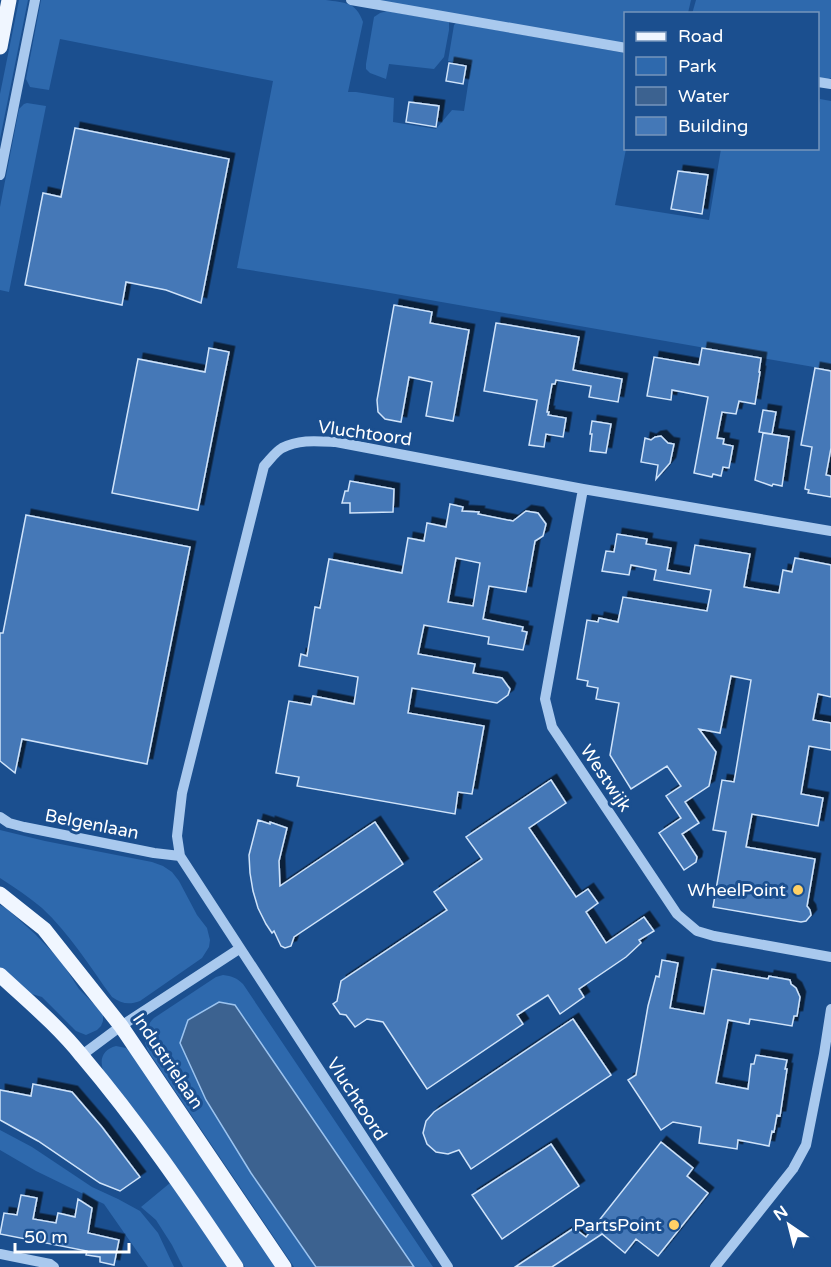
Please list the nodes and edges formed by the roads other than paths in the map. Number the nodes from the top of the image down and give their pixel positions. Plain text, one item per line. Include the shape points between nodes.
1 (9, 0) edge
2 (35, 0) edge
3 (351, 0) edge
4 (0, 47) edge
5 (624, 48) edge
6 (0, 175) edge
7 (583, 489) junction
8 (831, 531) edge
9 (0, 818) edge
10 (180, 856) junction
11 (0, 894) edge
12 (239, 949) junction
13 (831, 957) edge
14 (0, 975) edge
15 (831, 1009) edge
16 (121, 1026) junction
17 (827, 1054) edge
18 (82, 1055) junction
19 (0, 1254) edge
20 (54, 1267) edge
21 (236, 1267) edge
22 (284, 1267) edge
23 (448, 1267) edge
24 (715, 1267) edge

1 - 4 main road
2 - 6 street
3 - 5 street
7 - 8 street, Vluchtoord
7 - 10 street, Vluchtoord via 336,442 296,443 280,449 264,466 182,793 177,836
7 - 13 street, Westwijk via 546,699 552,727 677,914 697,931
9 - 10 street, Belgenlaan via 24,827
10 - 12 street, Vluchtoord
11 - 16 main road, Industrielaan via 44,930
12 - 16 street
12 - 23 street, Vluchtoord
14 - 18 main road
15 - 17 street
16 - 18 street
16 - 22 main road, Industrielaan
17 - 24 street via 806,1145 793,1169
18 - 21 main road via 164,1160
19 - 20 street

